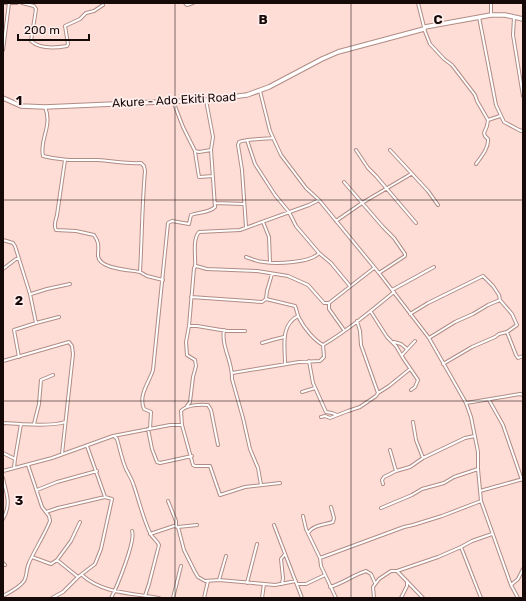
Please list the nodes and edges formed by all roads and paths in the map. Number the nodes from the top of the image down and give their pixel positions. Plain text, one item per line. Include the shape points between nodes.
1 (5, 3) edge
2 (9, 3) edge
3 (17, 3) edge
4 (22, 3) edge
5 (185, 3) edge
6 (193, 3) edge
7 (418, 3) edge
8 (491, 3) edge
9 (103, 5) dead end
10 (491, 15) junction
11 (479, 17) junction
12 (514, 17) junction
13 (523, 19) edge
14 (424, 28) junction
15 (3, 50) edge
16 (260, 91) junction
17 (523, 96) edge
18 (3, 98) edge
19 (206, 100) junction
20 (173, 101) junction
21 (45, 107) junction
22 (500, 116) junction
23 (488, 120) junction
24 (522, 132) edge
25 (273, 138) junction
26 (247, 140) junction
27 (211, 150) junction
28 (356, 150) dead end
29 (390, 150) dead end
30 (195, 151) junction
31 (65, 160) junction
32 (476, 164) dead end
33 (411, 174) junction
34 (213, 176) junction
35 (344, 182) dead end
36 (386, 189) junction
37 (319, 200) junction
38 (215, 203) junction
39 (362, 203) junction
40 (244, 204) junction
41 (438, 205) dead end
42 (289, 212) junction
43 (336, 221) junction
44 (263, 222) junction
45 (416, 223) dead end
46 (246, 227) junction
47 (3, 240) edge
48 (319, 253) junction
49 (246, 257) dead end
50 (18, 259) junction
51 (270, 262) junction
52 (434, 267) dead end
53 (3, 268) edge
54 (194, 268) junction
55 (374, 268) junction
56 (140, 272) junction
57 (273, 273) junction
58 (379, 273) junction
59 (163, 280) junction
60 (70, 284) dead end
61 (350, 286) junction
62 (393, 291) junction
63 (30, 294) junction
64 (191, 297) junction
65 (266, 299) junction
66 (500, 300) junction
67 (329, 303) junction
68 (370, 312) junction
69 (410, 314) junction
70 (298, 316) junction
71 (59, 317) dead end
72 (357, 322) junction
73 (36, 323) junction
74 (189, 326) junction
75 (224, 330) junction
76 (344, 330) junction
77 (245, 331) dead end
78 (507, 332) junction
79 (284, 337) junction
80 (429, 338) junction
81 (415, 341) dead end
82 (393, 342) junction
83 (262, 344) dead end
84 (323, 345) junction
85 (406, 349) junction
86 (401, 355) junction
87 (523, 356) edge
88 (19, 357) junction
89 (3, 361) edge
90 (309, 361) junction
91 (285, 364) junction
92 (442, 364) junction
93 (410, 369) junction
94 (232, 373) junction
95 (53, 375) dead end
96 (315, 388) junction
97 (411, 390) dead end
98 (302, 392) dead end
99 (378, 393) junction
100 (523, 395) edge
101 (489, 400) junction
102 (466, 404) junction
103 (187, 406) junction
104 (337, 415) junction
105 (321, 417) dead end
106 (65, 422) junction
107 (413, 422) dead end
108 (3, 423) edge
109 (21, 424) junction
110 (34, 424) junction
111 (182, 425) junction
112 (149, 429) junction
113 (114, 436) junction
114 (475, 436) junction
115 (218, 445) dead end
116 (87, 446) junction
117 (390, 450) dead end
118 (3, 453) edge
119 (62, 454) junction
120 (192, 456) junction
121 (423, 458) junction
122 (15, 459) junction
123 (28, 465) junction
124 (14, 468) junction
125 (478, 469) junction
126 (3, 471) edge
127 (96, 471) junction
128 (396, 471) junction
129 (3, 478) edge
130 (522, 479) edge
131 (280, 483) dead end
132 (382, 484) dead end
133 (261, 485) junction
134 (37, 490) junction
135 (480, 491) junction
136 (105, 497) junction
137 (168, 501) dead end
138 (481, 501) junction
139 (331, 507) dead end
140 (381, 508) dead end
141 (50, 510) junction
142 (5, 512) edge
143 (46, 512) junction
144 (48, 516) junction
145 (303, 516) dead end
146 (3, 519) edge
147 (80, 522) dead end
148 (197, 525) dead end
149 (274, 525) dead end
150 (177, 527) junction
151 (132, 531) dead end
152 (308, 533) junction
153 (150, 534) junction
154 (492, 534) junction
155 (257, 544) dead end
156 (461, 547) junction
157 (285, 554) junction
158 (226, 556) dead end
159 (32, 557) junction
160 (320, 558) junction
161 (58, 560) junction
162 (181, 566) dead end
163 (403, 569) junction
164 (523, 569) edge
165 (397, 571) junction
166 (82, 575) junction
167 (325, 575) junction
168 (401, 575) junction
169 (78, 577) junction
170 (220, 580) junction
171 (208, 581) junction
172 (296, 581) junction
173 (407, 581) junction
174 (247, 583) junction
175 (375, 583) junction
176 (264, 584) junction
177 (282, 584) junction
178 (297, 584) junction
179 (511, 585) junction
180 (330, 586) junction
181 (115, 591) junction
182 (3, 595) edge
183 (57, 596) junction
184 (145, 596) junction
185 (52, 598) edge
186 (60, 598) edge
187 (111, 598) edge
188 (159, 598) edge
189 (173, 598) edge
190 (204, 598) edge
191 (262, 598) edge
192 (302, 598) edge
193 (336, 598) edge
194 (374, 598) edge
195 (401, 598) edge
196 (423, 598) edge
197 (480, 598) edge
198 (518, 598) edge

1 - 2 street
2 - 3 street
2 - 15 street
4 - 9 street via 36,9 31,42 47,48 67,46 65,26
5 - 6 street
7 - 14 street
8 - 10 street
10 - 11 main road, Akure - Ado Ekiti Road
10 - 12 main road, Akure - Ado Ekiti Road
11 - 14 main road, Akure - Ado Ekiti Road
11 - 22 street
12 - 13 main road, Akure - Ado Ekiti Road
12 - 17 street via 513,34
14 - 16 main road, Akure - Ado Ekiti Road via 334,54
14 - 23 street via 430,44 452,65 476,95
16 - 19 main road, Akure - Ado Ekiti Road
16 - 25 street
18 - 21 main road, Akure - Ado Ekiti Road via 21,106
19 - 20 main road, Akure - Ado Ekiti Road
19 - 27 street via 213,137
20 - 21 main road, Akure - Ado Ekiti Road
20 - 30 street via 180,122
21 - 31 street via 48,116 41,150 43,156
22 - 23 street
22 - 24 street via 504,122
23 - 32 street via 484,133 488,143
25 - 26 street
25 - 37 street via 291,170
26 - 40 street via 240,140 238,144
26 - 42 street via 255,164
27 - 30 street
27 - 34 street
28 - 36 street
29 - 33 street
30 - 34 street via 199,177
31 - 56 street via 54,227 56,230 94,235 99,242 98,258 102,264
31 - 56 street via 142,163 145,171
33 - 36 street
33 - 41 street
34 - 38 street
35 - 39 street
36 - 39 street
36 - 45 street
37 - 42 street
37 - 43 street
38 - 40 street
38 - 59 street via 212,210 191,215 189,224 172,221 169,223
39 - 43 street
39 - 58 street via 405,254
40 - 46 street
42 - 44 street
42 - 48 street via 296,226
43 - 55 street
44 - 46 street
44 - 51 street via 269,237
46 - 54 street via 199,232 196,239
47 - 50 street via 13,243
48 - 51 street via 297,261
48 - 61 street
49 - 51 street via 260,262
50 - 53 street
50 - 63 street
52 - 62 street
54 - 57 street via 196,266 207,270
54 - 64 street
55 - 58 street
55 - 61 street
56 - 59 street
57 - 65 street
57 - 67 street via 288,276 308,285 324,303
58 - 62 street
59 - 112 street via 153,370 142,400 144,410 151,412
60 - 63 street
61 - 67 street
62 - 68 street
62 - 69 street
63 - 73 street
64 - 65 street via 262,302
64 - 74 street
65 - 70 street via 295,306
66 - 69 street via 493,286 483,276
66 - 78 street via 512,314 517,325
66 - 80 street via 488,304
67 - 76 street via 329,309
68 - 72 street
68 - 82 street
69 - 80 street
70 - 79 street via 293,318
70 - 84 street via 314,339
71 - 73 street
72 - 76 street
72 - 99 street via 361,345
73 - 88 street via 14,330
74 - 75 street
74 - 103 street via 186,342 188,355 196,366 190,402
75 - 77 street
75 - 94 street via 223,342
76 - 84 street
78 - 87 street via 516,355 518,358
78 - 92 street via 472,347
79 - 83 street
79 - 91 street
80 - 92 street
81 - 85 street
82 - 85 street via 401,344
82 - 86 street
84 - 90 street via 322,360
85 - 86 street
86 - 93 street
88 - 89 street
88 - 106 street via 69,342 72,346
90 - 91 street
90 - 96 street
91 - 94 street
92 - 102 street via 453,378
93 - 97 street via 418,380
93 - 99 street
94 - 133 street
95 - 110 street via 41,380
96 - 98 street
96 - 104 street via 326,412
99 - 104 street via 360,407
100 - 101 street
101 - 102 street
101 - 130 street via 503,425
102 - 114 street
103 - 111 street via 181,411
103 - 115 street via 209,406
104 - 105 street via 330,418
106 - 110 street
106 - 119 street
107 - 121 street
108 - 109 street
109 - 110 street
109 - 122 street
111 - 112 street
111 - 120 street
112 - 113 street
112 - 120 street via 157,462
113 - 116 street
113 - 153 street via 131,476
114 - 121 street via 465,438
114 - 125 street
116 - 119 street
116 - 127 street
117 - 128 street
118 - 122 street
119 - 123 street
120 - 133 street via 195,466 210,466 220,495
121 - 128 street via 410,467
122 - 124 street
123 - 124 street
123 - 134 street
124 - 126 street
125 - 135 street
125 - 140 street via 422,489
127 - 134 street
127 - 136 street
128 - 132 street via 384,477
129 - 142 street via 8,499
130 - 135 street
131 - 133 street
134 - 143 street
135 - 138 street
136 - 141 street
136 - 166 street via 113,501 100,549 94,564
137 - 150 street
138 - 154 street
138 - 160 street
139 - 152 street via 334,518 332,522 314,527
141 - 143 street
141 - 144 street
142 - 146 street
143 - 144 street
144 - 159 street via 50,521
145 - 152 street
147 - 161 street
148 - 150 street
149 - 157 street
150 - 153 street
150 - 171 street via 194,572 198,577
151 - 181 street via 133,541
152 - 160 street
153 - 184 street via 159,545
154 - 156 street
154 - 179 street
155 - 174 street
156 - 163 street
156 - 197 street
157 - 172 street
157 - 177 street via 281,559
158 - 170 street
159 - 161 street via 51,564
159 - 182 street via 24,580
160 - 167 street
161 - 169 street
162 - 189 street
163 - 165 street
163 - 168 street
164 - 179 street
165 - 168 street
165 - 175 street via 386,573
166 - 169 street
166 - 181 street
167 - 178 street via 306,584
167 - 180 street
168 - 173 street
169 - 183 street
170 - 171 street
170 - 174 street
171 - 190 street
172 - 177 street
172 - 178 street
173 - 195 street
173 - 196 street
174 - 176 street
175 - 180 street via 371,574 366,571 346,582
175 - 194 street
176 - 177 street
176 - 191 street
178 - 192 street
179 - 198 street
180 - 193 street
181 - 184 street
181 - 187 street
183 - 185 street
183 - 186 street
184 - 188 street

